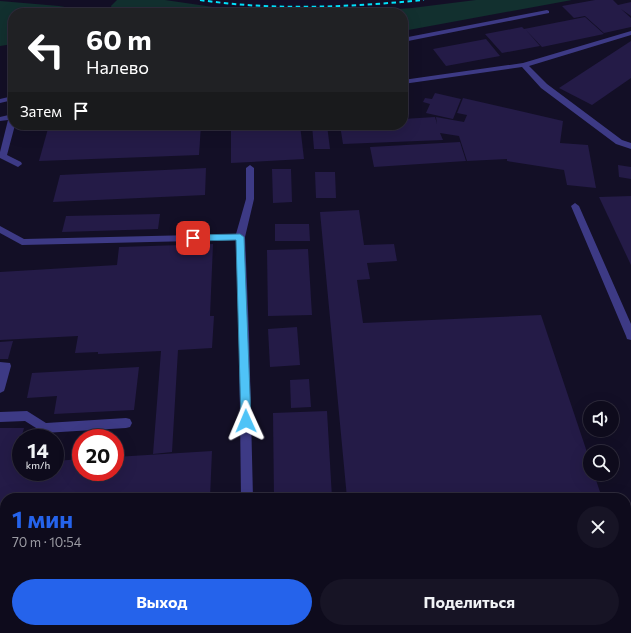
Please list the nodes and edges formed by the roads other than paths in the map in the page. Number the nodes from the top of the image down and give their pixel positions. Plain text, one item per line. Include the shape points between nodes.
1 (547, 12) dead end
2 (631, 33) edge
3 (408, 39) edge
4 (524, 65) junction
5 (408, 81) edge
6 (10, 130) edge
7 (631, 146) edge
8 (18, 164) dead end
9 (250, 168) dead end
10 (575, 206) dead end
11 (0, 228) edge
12 (240, 237) junction
13 (631, 336) edge
14 (0, 366) edge
15 (0, 388) edge
16 (0, 417) edge
17 (126, 423) dead end
18 (247, 493) edge

1 - 3 lane
2 - 4 lane
4 - 5 lane
4 - 7 lane via 544,86 618,142
6 - 8 lane via 3,156
9 - 12 lane via 250,199
10 - 13 lane
11 - 12 lane via 22,242
12 - 18 lane
14 - 15 lane via 6,366
16 - 17 lane via 27,416 44,428

